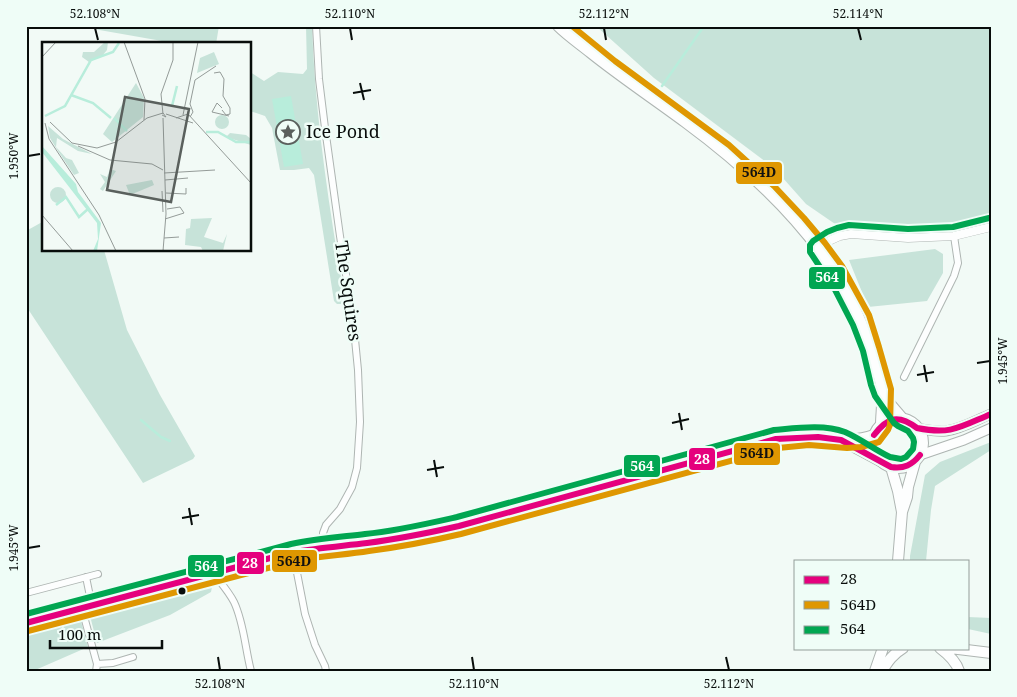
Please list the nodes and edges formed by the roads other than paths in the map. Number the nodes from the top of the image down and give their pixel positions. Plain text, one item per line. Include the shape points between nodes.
1 (316, 26) edge
2 (558, 26) edge
3 (991, 227) edge
4 (954, 236) junction
5 (818, 248) junction
6 (904, 377) dead end
7 (882, 390) junction
8 (991, 414) edge
9 (903, 419) junction
10 (881, 425) junction
11 (917, 428) junction
12 (991, 428) edge
13 (874, 435) junction
14 (840, 440) junction
15 (918, 458) junction
16 (886, 465) junction
17 (902, 512) junction
18 (323, 546) junction
19 (293, 552) junction
20 (898, 560) edge
21 (98, 574) dead end
22 (214, 574) junction
23 (86, 577) junction
24 (26, 593) edge
25 (87, 607) junction
26 (26, 623) edge
27 (882, 650) edge
28 (883, 650) edge
29 (899, 650) edge
30 (942, 650) edge
31 (970, 650) edge
32 (991, 652) edge
33 (133, 657) dead end
34 (97, 667) edge
35 (251, 671) edge
36 (326, 671) edge
37 (875, 671) edge
38 (882, 671) edge
39 (959, 671) edge

1 - 18 street, The Squires via 319,79 353,319 360,422 357,468 352,487 340,509 326,525
2 - 5 main road via 724,152 774,198
3 - 4 street
4 - 5 street via 908,238 851,234
4 - 6 street via 958,263 954,276
5 - 7 main road via 844,286 861,319
7 - 9 main road
7 - 10 main road
8 - 11 main road via 945,431
9 - 10 main road
9 - 11 main road
10 - 13 main road
11 - 15 main road via 923,443
12 - 15 main road
13 - 14 main road
13 - 16 main road via 874,451
14 - 16 main road
14 - 18 main road via 818,437 776,439 459,526 366,543
15 - 16 main road via 903,468
15 - 17 main road
16 - 17 main road via 898,491
17 - 20 main road
18 - 19 main road
19 - 22 main road
19 - 36 street via 305,614
21 - 23 street
22 - 25 main road
22 - 35 street via 234,603
23 - 24 street
23 - 25 street
25 - 26 main road
25 - 34 street
27 - 37 main road
28 - 38 main road
29 - 38 main road
30 - 39 main road
31 - 32 main road
33 - 34 street

